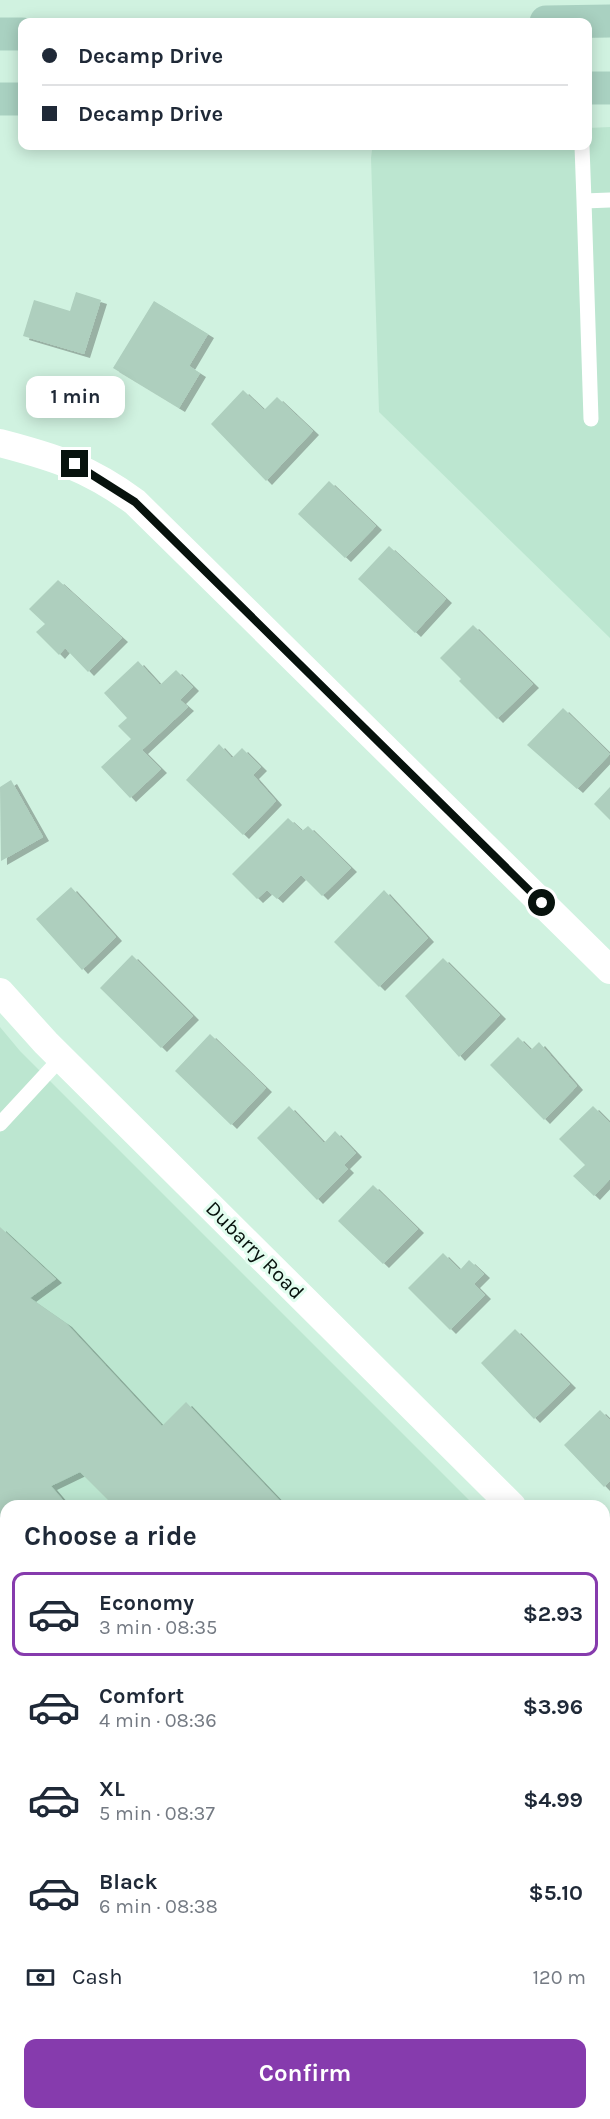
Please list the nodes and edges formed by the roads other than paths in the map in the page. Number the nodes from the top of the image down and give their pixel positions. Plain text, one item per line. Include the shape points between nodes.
1 (592, 21) edge
2 (610, 21) edge
3 (0, 34) edge
4 (18, 34) edge
5 (610, 87) edge
6 (592, 88) edge
7 (0, 99) edge
8 (18, 99) edge
9 (582, 150) edge
10 (610, 200) edge
11 (584, 201) junction
12 (591, 419) dead end
13 (0, 443) edge
14 (610, 970) edge
15 (0, 992) edge
16 (61, 1058) junction
17 (0, 1124) edge
18 (506, 1500) edge

1 - 2 main road
3 - 4 main road
5 - 6 main road
7 - 8 main road
9 - 11 lane
10 - 11 lane
11 - 12 lane
13 - 14 street via 75,464 135,502
15 - 16 street, Dubarry Road
16 - 17 lane
16 - 18 street, Dubarry Road

